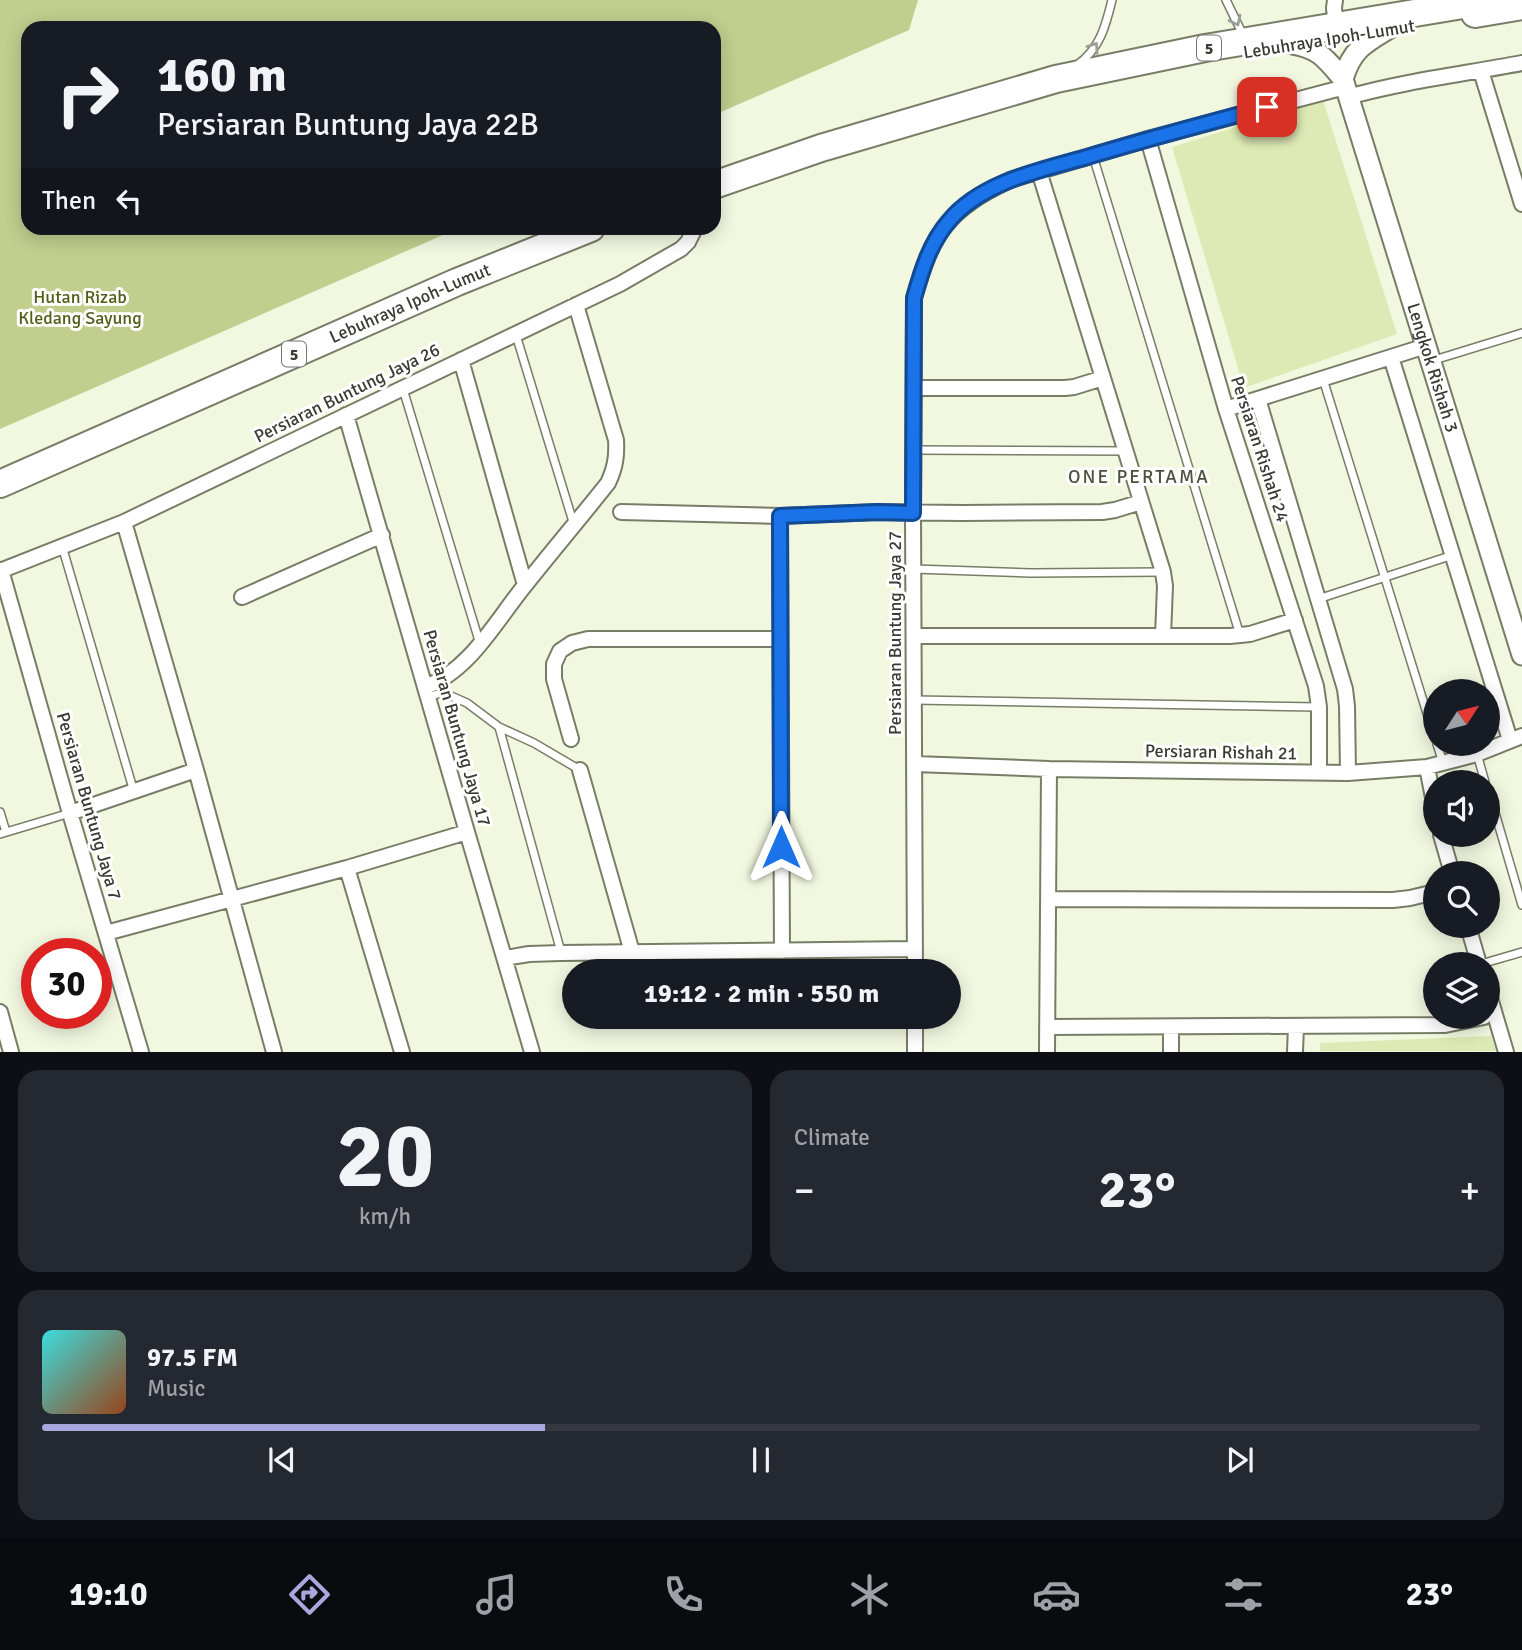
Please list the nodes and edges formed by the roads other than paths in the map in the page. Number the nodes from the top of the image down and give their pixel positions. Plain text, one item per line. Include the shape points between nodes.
1 (1112, 0) edge
2 (1226, 0) edge
3 (1335, 0) edge
4 (1493, 0) edge
5 (1522, 6) edge
6 (1336, 27) junction
7 (1390, 29) junction
8 (1246, 42) junction
9 (1292, 44) junction
10 (1522, 63) edge
11 (1481, 71) junction
12 (1056, 79) junction
13 (1346, 88) junction
14 (930, 116) junction
15 (1147, 139) junction
16 (1093, 155) junction
17 (1039, 171) junction
18 (721, 183) edge
19 (1522, 204) edge
20 (574, 235) edge
21 (692, 235) edge
22 (576, 305) junction
23 (1522, 333) edge
24 (516, 335) junction
25 (1428, 354) junction
26 (1391, 357) junction
27 (460, 360) junction
28 (1103, 378) junction
29 (1323, 378) junction
30 (402, 388) junction
31 (914, 388) junction
32 (1258, 399) junction
33 (1226, 409) junction
34 (346, 415) junction
35 (914, 450) junction
36 (1125, 451) junction
37 (0, 484) edge
38 (1141, 502) junction
39 (621, 512) dead end
40 (913, 513) junction
41 (780, 516) junction
42 (124, 522) junction
43 (575, 525) junction
44 (382, 535) junction
45 (62, 545) junction
46 (1452, 555) junction
47 (914, 569) junction
48 (0, 571) edge
49 (1163, 572) junction
50 (1385, 577) junction
51 (525, 585) junction
52 (242, 597) dead end
53 (1318, 599) junction
54 (1295, 620) junction
55 (1240, 635) junction
56 (914, 636) junction
57 (1163, 636) junction
58 (779, 639) junction
59 (1520, 642) edge
60 (481, 645) junction
61 (427, 692) junction
62 (914, 700) junction
63 (1423, 700) edge
64 (1320, 707) junction
65 (499, 727) junction
66 (1516, 738) edge
67 (571, 739) dead end
68 (1441, 756) edge
69 (1470, 756) edge
70 (915, 764) junction
71 (1443, 764) junction
72 (1427, 767) junction
73 (1049, 769) junction
74 (580, 770) joint
75 (1428, 770) edge
76 (196, 771) junction
77 (1319, 772) junction
78 (1348, 773) junction
79 (134, 792) junction
80 (0, 812) edge
81 (70, 813) junction
82 (1500, 830) edge
83 (467, 831) junction
84 (3, 833) edge
85 (347, 868) junction
86 (1423, 895) edge
87 (232, 899) junction
88 (1048, 899) junction
89 (1522, 905) edge
90 (106, 933) junction
91 (915, 949) junction
92 (782, 951) junction
93 (632, 952) junction
94 (1522, 952) edge
95 (561, 953) junction
96 (505, 958) junction
97 (1500, 958) edge
98 (915, 959) edge
99 (0, 1012) edge
100 (1423, 1025) edge
101 (1296, 1026) junction
102 (1046, 1027) junction
103 (1171, 1028) junction
104 (915, 1029) edge
105 (1495, 1029) edge
106 (11, 1052) edge
107 (141, 1052) edge
108 (274, 1052) edge
109 (402, 1052) edge
110 (533, 1052) edge
111 (915, 1052) edge
112 (1047, 1052) edge
113 (1171, 1052) edge
114 (1295, 1052) edge
115 (1506, 1052) edge

12 -> 1 lane via 1082,62 1098,43
2 -> 8 lane
3 - 6 street
4 - 6 highway, Lebuhraya Ipoh-Lumut / 5
5 - 7 highway, Lebuhraya Ipoh-Lumut / 5
6 - 8 highway, Lebuhraya Ipoh-Lumut / 5
7 - 9 highway, Lebuhraya Ipoh-Lumut / 5
7 - 13 street via 1350,58
8 - 12 highway, Lebuhraya Ipoh-Lumut / 5
9 - 13 street, Lengkok Rishah 3 via 1323,57
9 - 14 highway, Lebuhraya Ipoh-Lumut / 5
10 - 11 street, Persiaran Buntung Jaya 27
11 - 13 street, Persiaran Buntung Jaya 27 via 1382,88
11 - 19 street
12 - 14 highway, Lebuhraya Ipoh-Lumut / 5
13 - 15 street, Persiaran Buntung Jaya 27
13 - 25 street, Lengkok Rishah 3
14 - 18 highway, Lebuhraya Ipoh-Lumut / 5
15 - 16 street, Persiaran Buntung Jaya 27
15 - 33 street, Persiaran Rishah 24
16 - 17 street, Persiaran Buntung Jaya 27
16 - 55 lane
17 - 28 street
17 - 31 street, Persiaran Buntung Jaya 27 via 989,190 950,219 936,238 914,298
20 - 37 highway, Lebuhraya Ipoh-Lumut / 5
21 - 22 street, Persiaran Buntung Jaya 26 via 681,249
22 - 24 street, Persiaran Buntung Jaya 26
22 - 43 street via 617,456 608,483
23 - 25 lane
24 - 27 street, Persiaran Buntung Jaya 26
24 - 43 lane
25 - 26 street
25 - 59 street, Lengkok Rishah 3
26 - 29 street
26 - 46 street, Lengkok Rishah 3
27 - 30 street, Persiaran Buntung Jaya 26
27 - 51 street
28 - 31 street via 1065,388
28 - 36 street
29 - 32 street
29 - 50 lane
30 - 34 street, Persiaran Buntung Jaya 26
30 - 60 lane
31 - 35 street, Persiaran Buntung Jaya 27
32 - 33 street
32 - 53 street
33 - 54 street, Persiaran Rishah 24
34 - 42 street, Persiaran Buntung Jaya 26
34 - 44 street, Persiaran Buntung Jaya 17
35 - 36 lane
35 - 40 street, Persiaran Buntung Jaya 27
36 - 38 street
38 - 40 street via 1102,512
38 - 49 street
39 - 41 street
40 - 41 street
40 - 47 street, Persiaran Buntung Jaya 27
41 - 58 street
42 - 45 street, Persiaran Buntung Jaya 26
42 - 76 street
43 - 51 street
44 - 52 street
44 - 61 street, Persiaran Buntung Jaya 17
45 - 48 street, Persiaran Buntung Jaya 26
45 - 79 lane
46 - 50 lane
46 - 66 street, Lengkok Rishah 3
47 - 49 lane
47 - 56 street, Persiaran Buntung Jaya 27
48 - 81 street, Persiaran Buntung Jaya 7
49 - 57 street
50 - 53 lane
50 - 63 lane
51 - 60 street
53 - 78 street via 1348,706
54 - 55 street
54 - 64 street, Persiaran Rishah 24
55 - 57 street
56 - 57 street
56 - 62 street, Persiaran Buntung Jaya 27
58 - 67 street via 588,639 572,643 560,651 554,664
58 - 92 street
60 - 61 street
61 - 65 lane via 467,703
61 - 83 street, Persiaran Buntung Jaya 17
62 - 64 lane
62 - 70 street, Persiaran Buntung Jaya 27
64 - 77 street, Persiaran Rishah 24
65 - 74 lane
65 - 95 lane
68 - 71 lane
69 - 71 street, Persiaran Rishah 21
70 - 73 street, Persiaran Rishah 21
70 - 91 street, Persiaran Buntung Jaya 27
71 - 72 street, Persiaran Rishah 21
72 - 75 street
72 - 78 street, Persiaran Rishah 21
73 - 77 street, Persiaran Rishah 21
73 - 88 street
74 - 93 street
76 - 79 street
76 - 87 street
77 - 78 street, Persiaran Rishah 21
79 - 81 street
80 - 84 lane
81 - 84 lane
81 - 90 street, Persiaran Buntung Jaya 7
82 - 89 lane
83 - 85 street
83 - 96 street, Persiaran Buntung Jaya 17
85 - 87 street
85 - 109 street
86 - 88 street via 1393,900
87 - 90 street
87 - 108 street
88 - 102 street
90 - 107 street, Persiaran Buntung Jaya 7
91 - 92 street
91 - 98 street, Persiaran Buntung Jaya 27
92 - 93 street
93 - 95 street
94 - 97 lane
95 - 96 street
96 - 110 street, Persiaran Buntung Jaya 17
99 - 106 street
100 - 101 street
101 - 103 street
101 - 114 street
102 - 103 street
102 - 112 street
103 - 113 street
104 - 111 street
105 - 115 street

